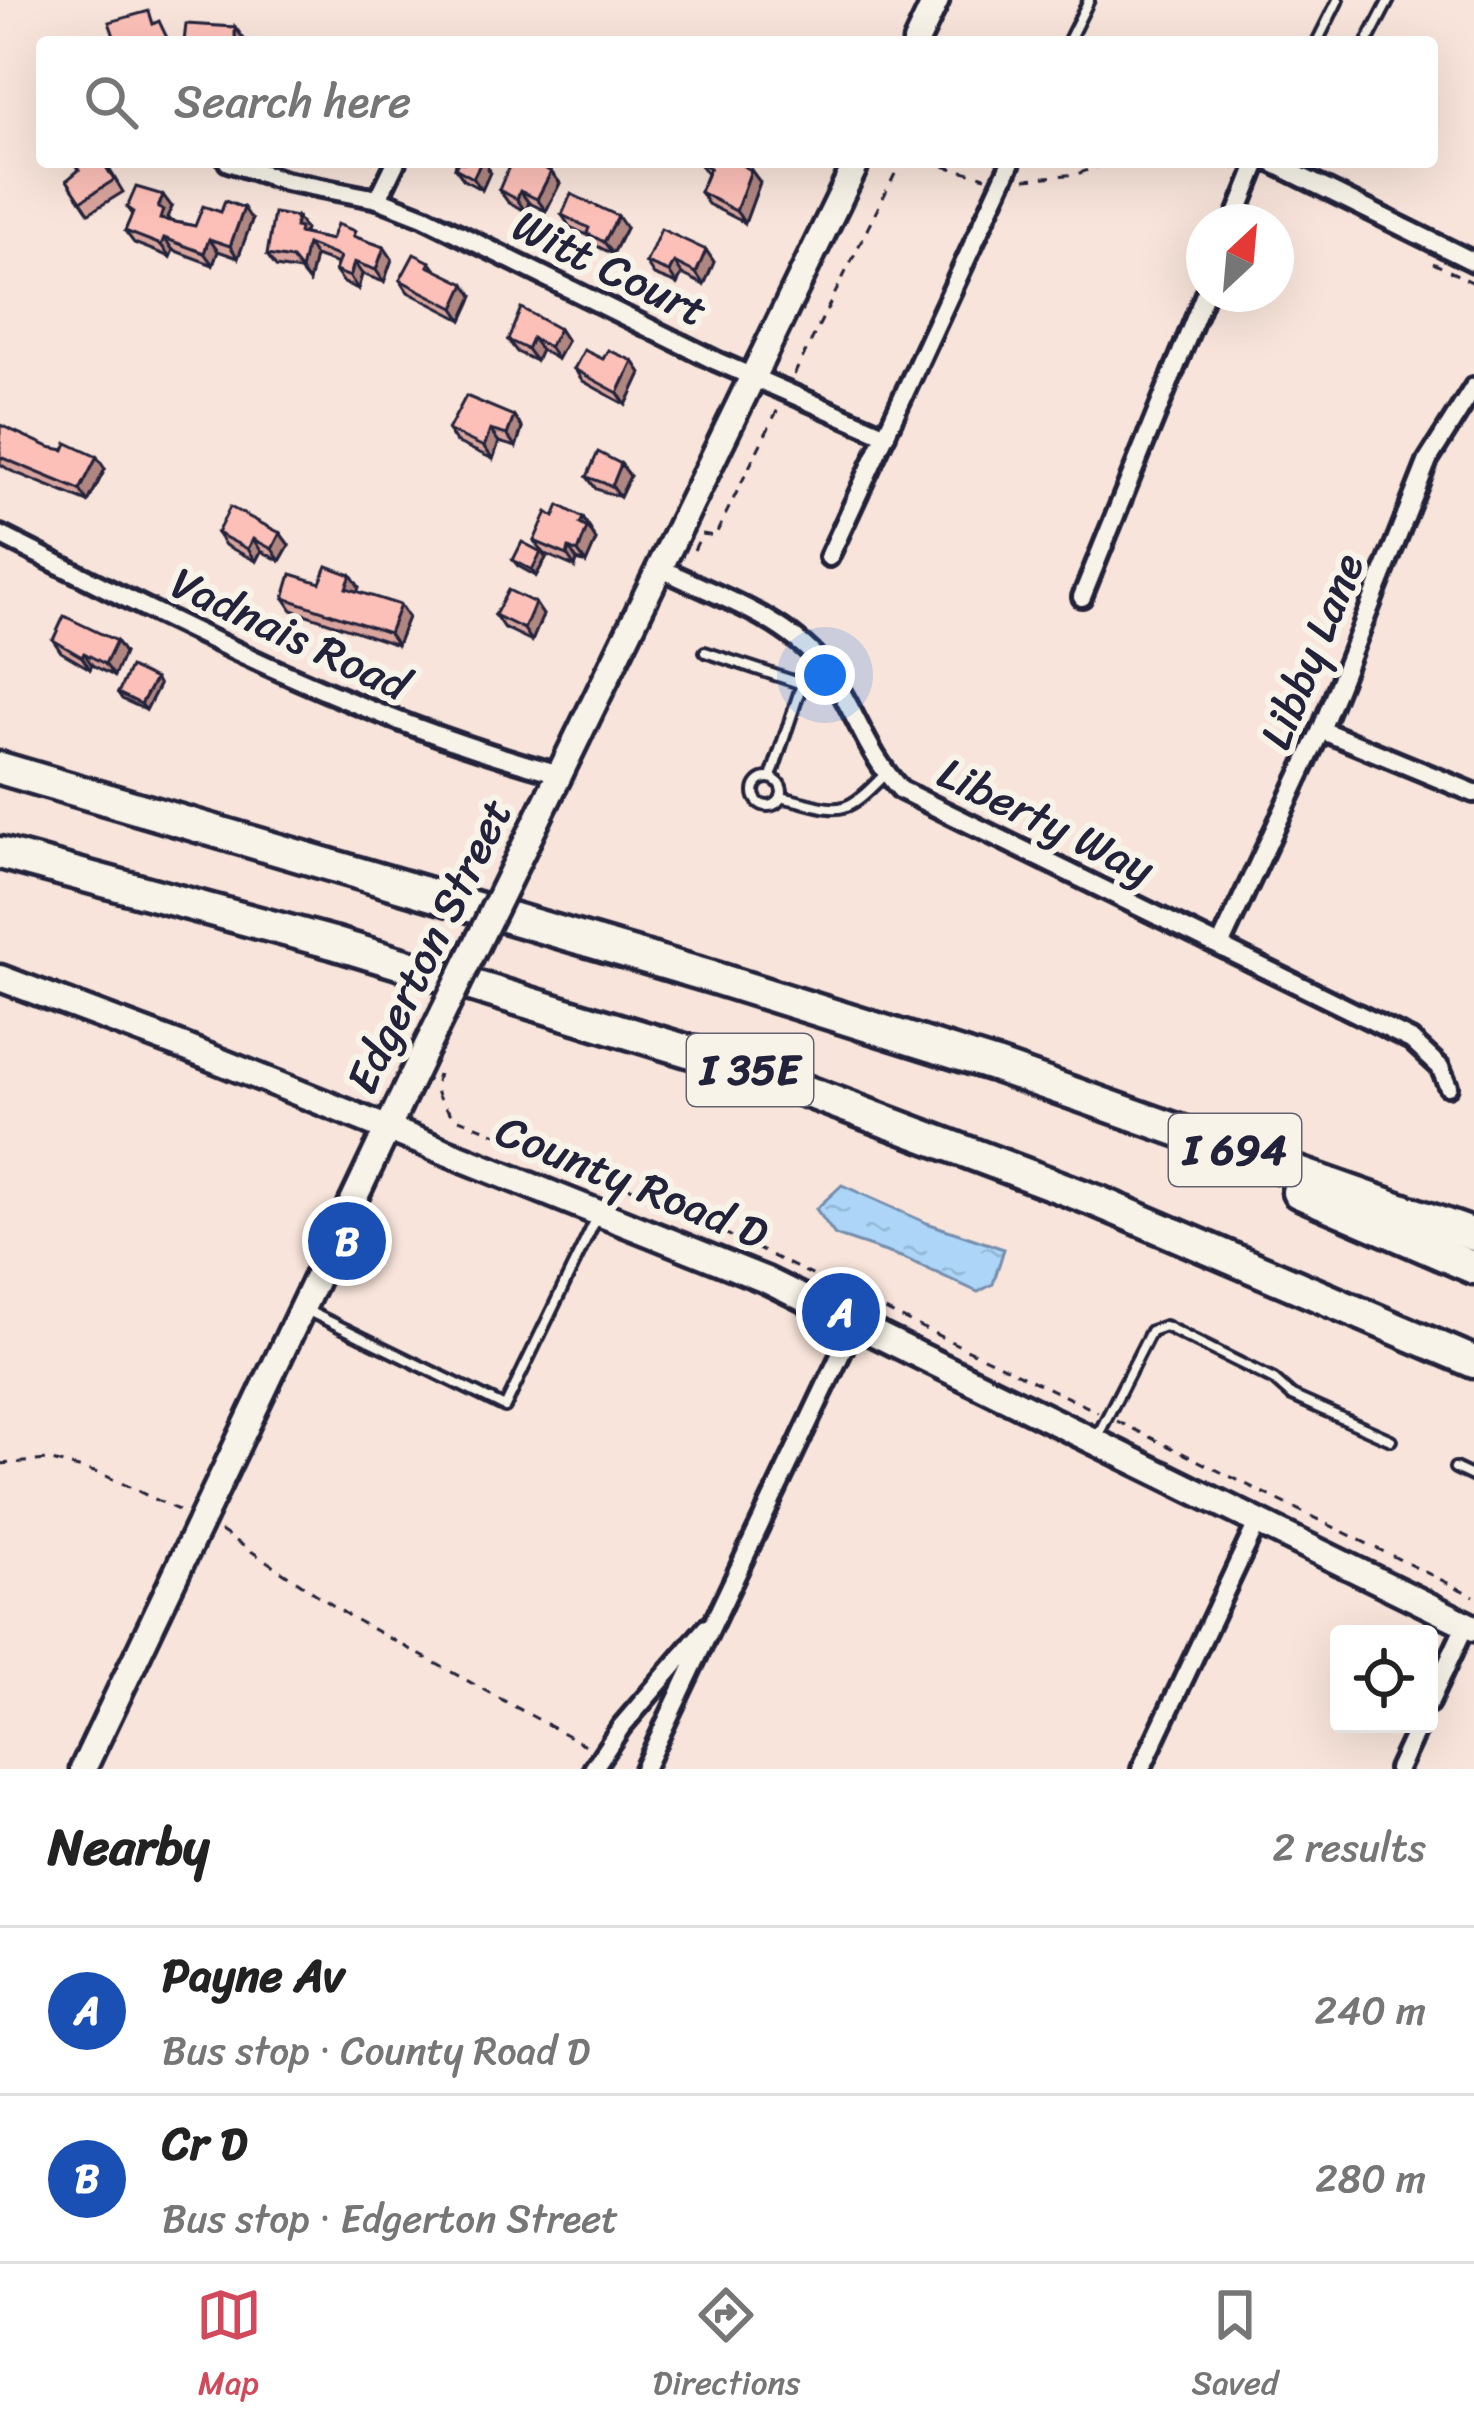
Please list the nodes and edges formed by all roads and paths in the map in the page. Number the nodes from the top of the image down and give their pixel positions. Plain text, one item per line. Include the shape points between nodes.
1 (937, 0) edge
2 (1089, 0) edge
3 (1338, 0) edge
4 (1389, 0) edge
5 (919, 36) edge
6 (1071, 36) edge
7 (1320, 36) edge
8 (1370, 36) edge
9 (247, 168) edge
10 (393, 168) edge
11 (854, 168) edge
12 (898, 168) edge
13 (1008, 168) edge
14 (1255, 168) edge
15 (1283, 168) edge
16 (378, 199) junction
17 (1241, 204) edge
18 (1474, 262) edge
19 (1433, 263) dead end
20 (1474, 284) edge
21 (1197, 312) edge
22 (752, 378) junction
23 (1474, 387) edge
24 (786, 392) junction
25 (886, 435) junction
26 (0, 535) edge
27 (829, 557) dead end
28 (670, 573) junction
29 (1082, 597) dead end
30 (705, 652) dead end
31 (814, 656) junction
32 (802, 684) junction
33 (1321, 730) junction
34 (0, 768) edge
35 (560, 773) junction
36 (886, 774) junction
37 (771, 777) junction
38 (1474, 793) edge
39 (781, 797) junction
40 (0, 854) edge
41 (1220, 946) junction
42 (0, 978) edge
43 (432, 1059) junction
44 (996, 1066) junction
45 (1448, 1086) dead end
46 (388, 1127) junction
47 (598, 1215) junction
48 (1474, 1235) edge
49 (1474, 1268) edge
50 (302, 1308) junction
51 (855, 1324) junction
52 (1474, 1362) edge
53 (1108, 1417) junction
54 (1391, 1440) dead end
55 (1095, 1442) junction
56 (0, 1464) edge
57 (1455, 1468) dead end
58 (1474, 1477) edge
59 (196, 1519) dead end
60 (1258, 1521) junction
61 (215, 1528) dead end
62 (1474, 1596) edge
63 (719, 1614) junction
64 (1470, 1626) edge
65 (1438, 1686) edge
66 (1415, 1733) edge
67 (592, 1748) dead end
68 (82, 1769) edge
69 (593, 1769) edge
70 (644, 1769) edge
71 (1141, 1769) edge
72 (1398, 1769) edge

1 - 5 street
2 - 6 lane
3 - 7 lane
4 - 8 lane
9 - 16 street, Witt Court
10 - 16 street
11 - 22 street, Edgerton Street
12 - 24 path
13 - 25 street
14 - 17 street
15 - 18 street
16 - 22 street, Witt Court
19 - 20 path
21 - 29 street
22 - 24 street, Witt Court
22 - 28 street, Edgerton Street
23 - 33 street, Libby Lane via 1428,460
24 - 25 street, Witt Court
24 - 28 path via 715,536 702,535
25 - 27 street
26 - 35 street, Vadnais Road via 342,699
28 - 31 street, Liberty Way via 774,624
28 - 35 street, Edgerton Street
30 - 32 lane
31 - 32 lane
31 - 36 street, Liberty Way
32 - 37 lane
33 - 38 street
33 - 41 street, Libby Lane
34 - 44 highway, I 35E
35 - 43 street, Edgerton Street, bridge
36 - 39 lane via 842,811
36 - 41 street, Liberty Way via 926,804
37 - 39 lane
37 - 39 lane via 758,781 754,798 765,806
40 - 52 highway, I 35E via 313,937 747,1069 1099,1202
41 - 45 street, Liberty Way via 1412,1040
42 - 46 street, County Road D
43 - 46 street, Edgerton Street
43 - 53 path via 438,1100 454,1117 641,1192
44 - 48 highway, I 694
44 - 49 highway, I 35E
46 - 47 street, County Road D
46 - 50 street, Edgerton Street
47 - 50 lane via 505,1407
47 - 51 street, County Road D
50 - 68 street, Edgerton Street
51 - 55 street, County Road D
51 - 63 street
53 - 54 lane via 1151,1331 1166,1326
53 - 55 lane
53 - 62 path
55 - 60 street, County Road D
56 - 59 path via 47,1460 102,1474
57 - 58 lane
60 - 64 street, County Road D
60 - 71 street
61 - 67 path via 349,1616
63 - 69 street
63 - 70 street
64 - 65 street
66 - 72 street

